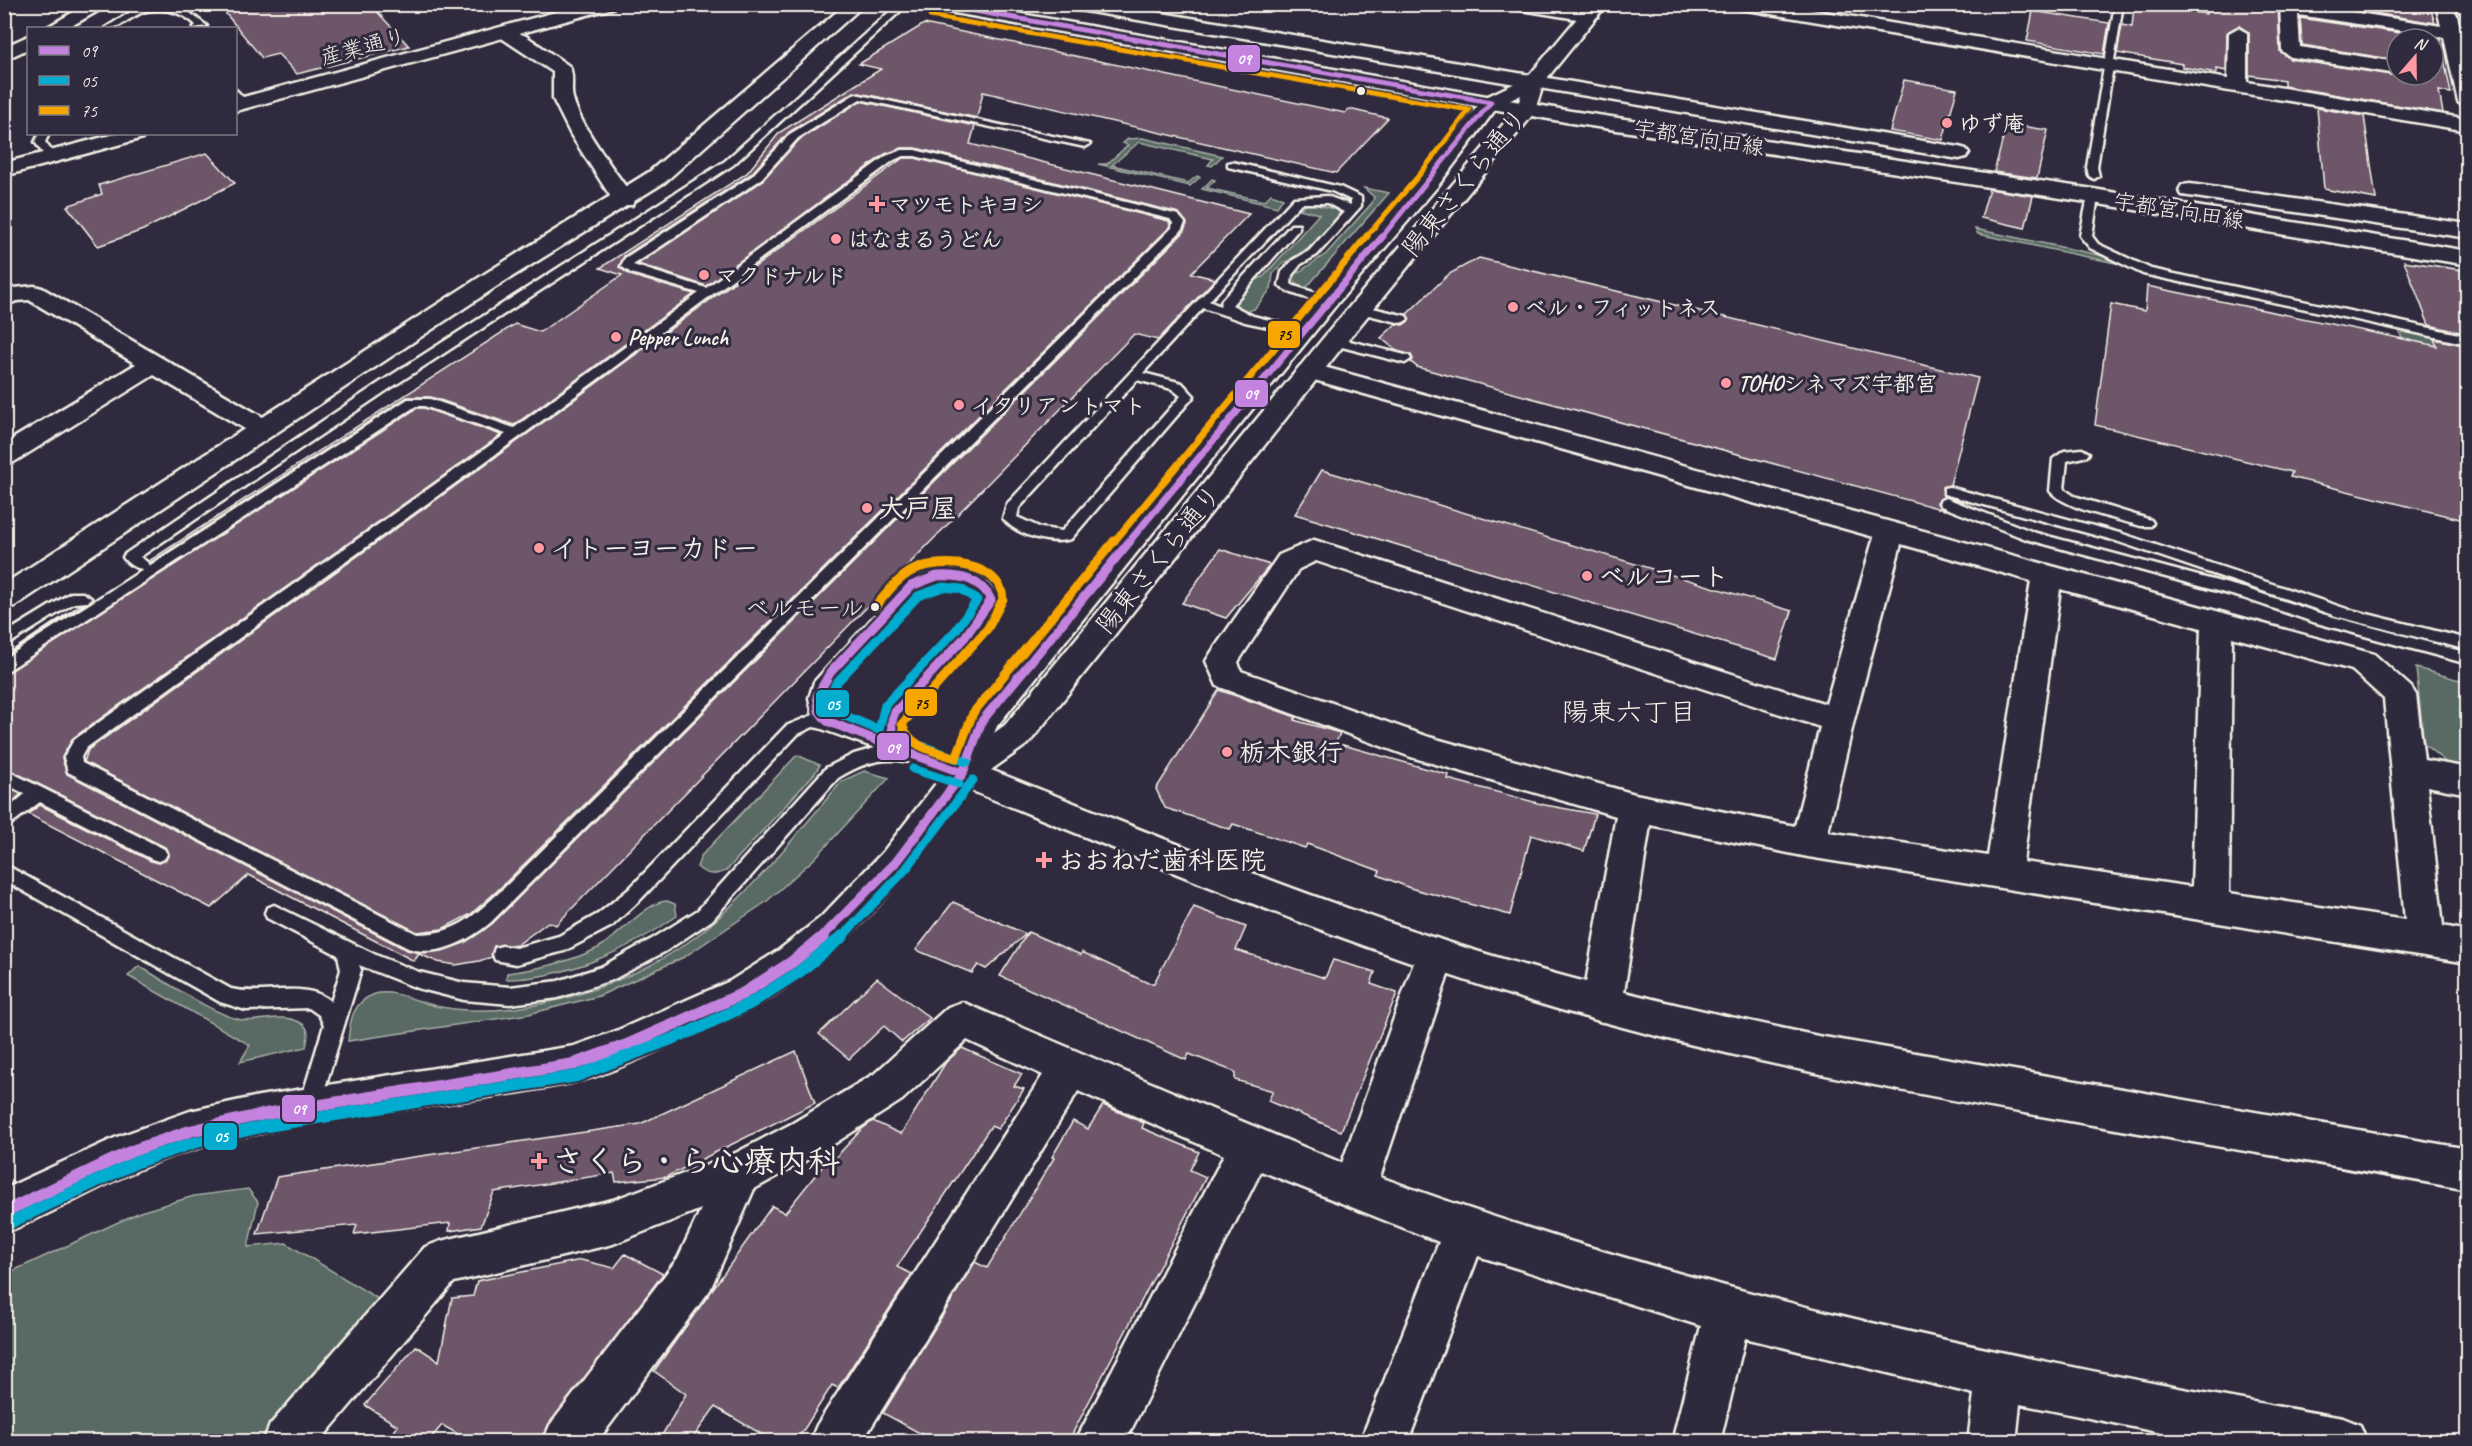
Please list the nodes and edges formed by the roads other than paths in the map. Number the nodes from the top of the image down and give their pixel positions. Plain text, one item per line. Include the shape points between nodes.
1 (102, 4) edge
2 (607, 4) edge
3 (857, 4) edge
4 (904, 4) edge
5 (932, 4) edge
6 (1073, 4) edge
7 (1516, 4) edge
8 (1741, 4) edge
9 (2119, 4) edge
10 (2445, 4) edge
11 (2289, 6) edge
12 (1594, 10) edge
13 (57, 27) edge
14 (112, 27) edge
15 (200, 27) edge
16 (506, 33) junction
17 (2238, 33) dead end
18 (2452, 33) junction
19 (27, 43) edge
20 (4, 55) edge
21 (2110, 64) junction
22 (2385, 66) edge
23 (2445, 76) edge
24 (2462, 79) junction
25 (1535, 81) junction
26 (2237, 86) junction
27 (238, 101) edge
28 (1491, 102) junction
29 (2468, 102) edge
30 (1527, 109) junction
31 (2468, 125) edge
32 (44, 135) edge
33 (132, 135) edge
34 (1085, 144) dead end
35 (1978, 156) dead end
36 (51, 157) junction
37 (1232, 165) dead end
38 (4, 170) edge
39 (2071, 172) dead end
40 (2116, 179) dead end
41 (2093, 186) junction
42 (2174, 187) dead end
43 (624, 200) junction
44 (1350, 213) junction
45 (1295, 227) dead end
46 (2468, 231) edge
47 (2468, 258) edge
48 (708, 292) junction
49 (4, 299) edge
50 (1329, 299) junction
51 (1203, 306) junction
52 (1360, 309) junction
53 (1249, 318) junction
54 (1402, 319) dead end
55 (1302, 332) junction
56 (2468, 340) edge
57 (1334, 341) junction
58 (1405, 359) dead end
59 (154, 364) junction
60 (1309, 371) junction
61 (1135, 375) junction
62 (264, 429) junction
63 (516, 433) junction
64 (2082, 453) dead end
65 (4, 456) edge
66 (2146, 523) dead end
67 (1890, 533) junction
68 (142, 565) dead end
69 (2047, 576) junction
70 (83, 598) dead end
71 (4, 599) edge
72 (2217, 623) junction
73 (4, 642) edge
74 (2468, 645) edge
75 (2468, 659) edge
76 (4, 667) edge
77 (1838, 720) junction
78 (835, 726) junction
79 (908, 754) junction
80 (2409, 770) junction
81 (963, 772) junction
82 (4, 775) edge
83 (2468, 781) edge
84 (34, 790) junction
85 (1635, 808) junction
86 (4, 822) edge
87 (1808, 843) junction
88 (158, 854) dead end
89 (4, 871) edge
90 (2003, 873) junction
91 (2210, 905) junction
92 (274, 913) dead end
93 (2426, 939) junction
94 (2468, 947) edge
95 (347, 952) junction
96 (502, 954) dead end
97 (1436, 954) junction
98 (1602, 1005) junction
99 (334, 1025) junction
100 (1070, 1068) junction
101 (309, 1107) junction
102 (1250, 1148) junction
103 (2468, 1170) edge
104 (739, 1174) junction
105 (1355, 1187) junction
106 (4, 1212) edge
107 (1466, 1229) junction
108 (1728, 1311) junction
109 (2000, 1376) junction
110 (2285, 1437) edge
111 (287, 1442) edge
112 (567, 1442) edge
113 (834, 1442) edge
114 (1099, 1442) edge
115 (1384, 1442) edge
116 (1696, 1442) edge
117 (1992, 1442) edge
118 (2343, 1442) edge

1 - 13 street
2 - 16 street, 産業通り
3 - 43 street via 657,177
4 - 68 lane via 729,163 381,388 130,557
5 - 28 street, 宇都宮向田線
6 - 25 street, 宇都宮向田線
7 - 12 street
8 - 21 street
9 - 21 lane
10 - 18 street
11 - 18 street
11 - 22 street via 2291,51
12 - 25 street
14 - 15 lane via 143,9 182,10 190,13
16 - 27 street, 産業通り
16 - 43 street via 562,70 563,99 580,135
17 - 26 street
18 - 24 street
19 - 20 street
21 - 26 street
21 - 41 lane via 2092,167
23 - 24 street
24 - 29 street
25 - 28 street, 陽東さくら通り
25 - 30 street, 陽東さくら通り
25 - 35 street, 宇都宮向田線
26 - 31 street
28 - 30 street, 宇都宮向田線
28 - 50 street, 陽東さくら通り
30 - 41 street, 宇都宮向田線 via 1782,151
30 - 52 street, 陽東さくら通り
32 - 36 lane via 40,142
33 - 36 street
34 - 48 lane via 858,96 794,136 756,178 629,260 627,266 634,271
36 - 38 street
37 - 44 lane via 1349,194 1357,199
39 - 41 street, 宇都宮向田線
40 - 41 street, 宇都宮向田線
41 - 47 street, 宇都宮向田線
41 - 56 lane via 2086,236 2094,246 2147,272
42 - 46 street, 宇都宮向田線
43 - 62 street via 494,278
44 - 50 lane via 1313,253 1286,274 1285,285 1290,289
44 - 51 lane via 1341,204 1298,200
45 - 53 lane via 1226,303 1226,307
48 - 63 lane
48 - 63 lane via 902,153 915,153 1163,215 1179,223 514,889 461,936 439,943 416,942 74,767 72,757 80,744
49 - 59 street via 12,294 34,293
50 - 55 street, 陽東さくら通り
51 - 53 lane
51 - 61 lane
52 - 54 lane
52 - 57 street, 陽東さくら通り
53 - 55 lane
55 - 81 street, 陽東さくら通り via 982,721
57 - 58 lane
57 - 60 street, 陽東さくら通り
59 - 62 street
59 - 65 street
60 - 67 street
60 - 81 street, 陽東さくら通り via 1017,734
61 - 61 lane via 1012,507 1010,518 1015,524 1066,536 1188,396 1177,386
62 - 71 street
63 - 76 lane via 425,402 413,402
64 - 66 lane via 2060,459 2057,491 2069,500
67 - 69 street
67 - 77 street
69 - 72 street
69 - 90 street
70 - 73 lane via 72,598
72 - 80 street via 2363,662 2400,695
72 - 91 street
74 - 75 lane via 2344,613 2118,537 1947,497 2031,536
77 - 85 street via 1314,550 1289,562 1222,661 1228,678 1422,748
77 - 87 street
78 - 79 lane
78 - 79 lane via 825,720 817,704 826,676 911,586 943,574 969,579 986,590 991,604 890,721 892,738
78 - 96 lane via 812,721 792,730 605,920 564,943 516,957
79 - 81 lane
79 - 95 lane via 871,753 832,773 704,915 631,964 579,985 480,995 396,975
80 - 83 street
80 - 93 street
81 - 97 street via 1278,898
81 - 101 street, 陽東さくら通り via 866,897 792,962 744,993 637,1041 574,1064
82 - 84 lane
84 - 86 lane via 33,799
84 - 88 lane
85 - 87 street
85 - 98 street
87 - 90 street
89 - 99 lane via 227,996 246,1001 310,999 330,1012
90 - 91 street
91 - 93 street
92 - 95 lane
93 - 94 street
95 - 99 lane via 351,970
97 - 98 street
97 - 105 street
98 - 103 street via 1745,1040 1908,1073
99 - 101 lane
100 - 102 street
100 - 104 street via 962,1019 888,1087
100 - 113 street
101 - 106 street, 陽東さくら通り via 190,1131 132,1151
102 - 105 street
102 - 114 street
104 - 111 street via 613,1222 441,1263
104 - 112 street via 694,1274
105 - 107 street
107 - 108 street via 1595,1273
107 - 115 street
108 - 109 street
108 - 116 street
109 - 110 street
109 - 117 street
110 - 118 street

